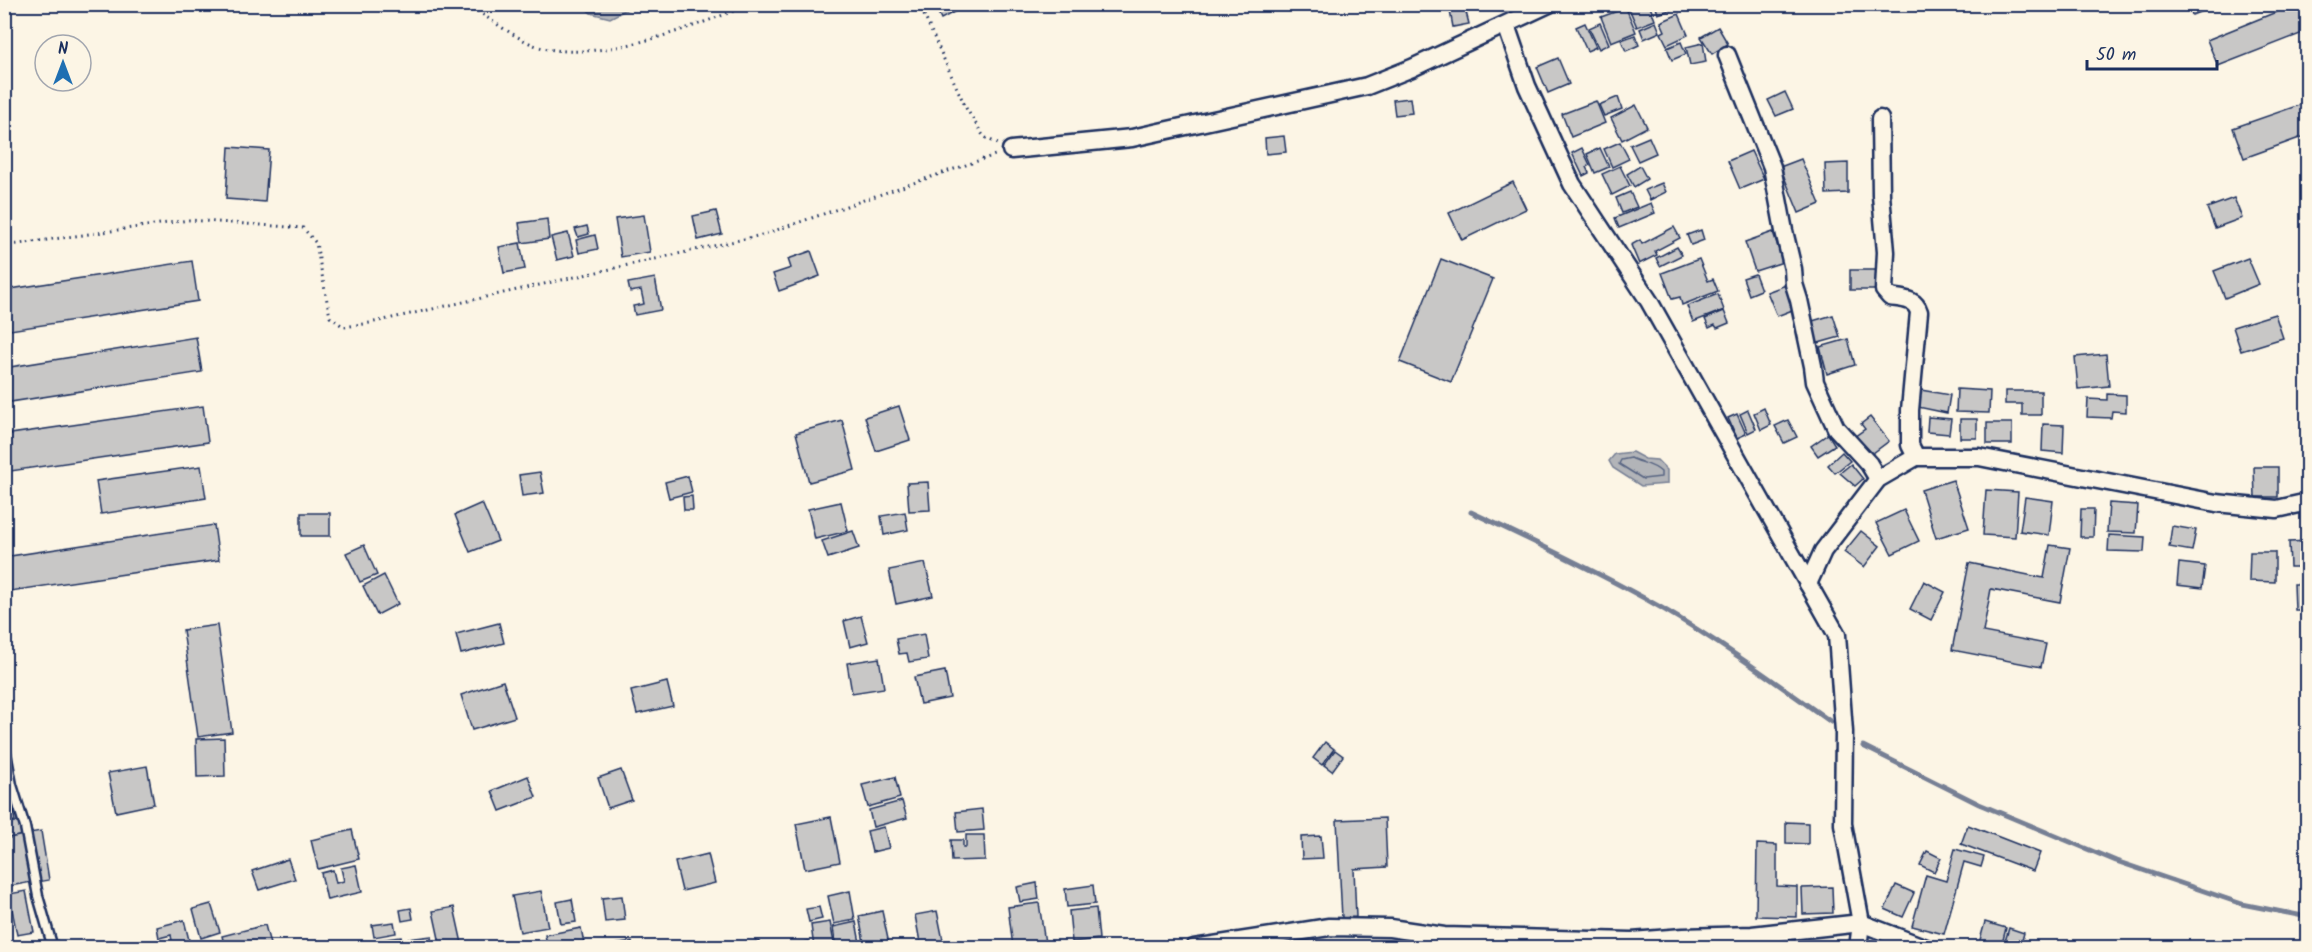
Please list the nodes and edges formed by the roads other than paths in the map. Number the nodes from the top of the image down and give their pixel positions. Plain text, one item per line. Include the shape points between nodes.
1 (1550, 4) edge
2 (1506, 25) junction
3 (1727, 55) dead end
4 (1880, 119) dead end
5 (1011, 150) road end
6 (1916, 457) junction
7 (1878, 479) junction
8 (2307, 502) edge
9 (1808, 585) junction
10 (4, 742) edge
11 (1861, 923) junction
12 (53, 948) edge
13 (1194, 948) edge
14 (1858, 948) edge
15 (1926, 948) edge

1 - 2 street
2 - 5 street via 1367,86 1132,138
2 - 9 street via 1527,86 1572,184 1649,301
3 - 7 street via 1772,167 1815,382 1836,428
4 - 6 street via 1884,290 1890,297 1912,301 1919,312 1910,410 1910,445
6 - 7 street
6 - 8 street via 1978,457 2216,503 2277,509
7 - 9 street via 1823,551
9 - 11 street via 1837,635 1844,732 1843,824
10 - 12 lane
11 - 13 street via 1752,935 1632,941 1444,936 1390,928 1329,927
11 - 14 street
11 - 15 street

